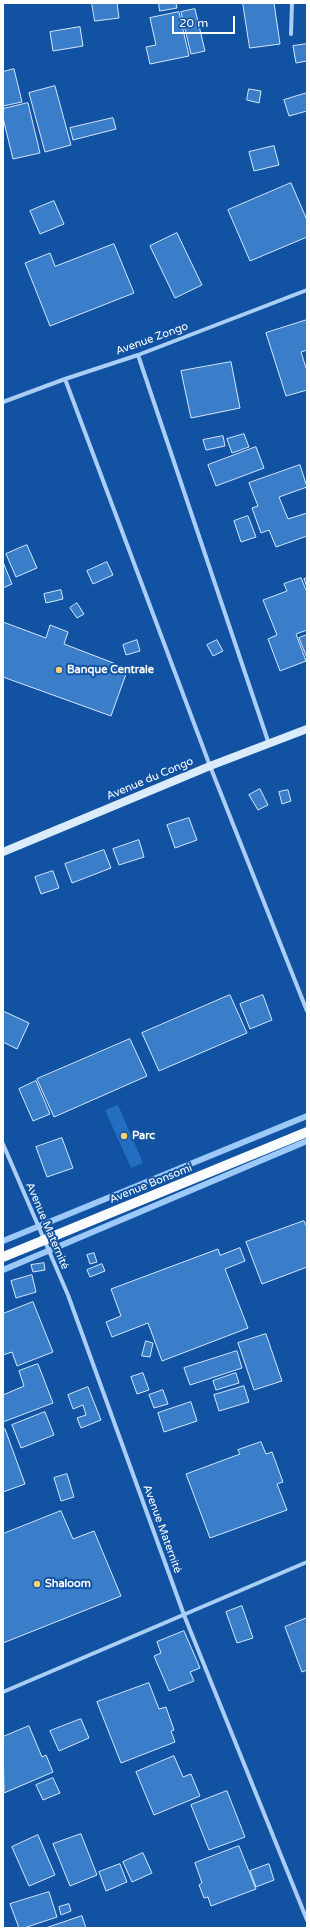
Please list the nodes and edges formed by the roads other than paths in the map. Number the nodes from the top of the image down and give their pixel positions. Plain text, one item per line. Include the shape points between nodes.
1 (292, 3) edge
2 (291, 34) dead end
3 (307, 290) edge
4 (138, 355) junction
5 (65, 379) junction
6 (3, 402) edge
7 (307, 729) edge
8 (269, 745) junction
9 (210, 766) junction
10 (3, 852) edge
11 (307, 1011) edge
12 (307, 1132) edge
13 (3, 1144) edge
14 (44, 1241) junction
15 (3, 1257) edge
16 (307, 1562) edge
17 (184, 1615) junction
18 (3, 1692) edge
19 (307, 1920) edge

1 - 2 street
3 - 4 street, Avenue Zongo
4 - 5 street, Avenue Zongo
4 - 8 street
5 - 6 street, Avenue Zongo
5 - 9 street
7 - 8 street, Avenue du Congo
8 - 9 street, Avenue du Congo
9 - 10 street, Avenue du Congo
9 - 11 street
12 - 14 main road, Avenue Bonsomi
13 - 14 street, Avenue Maternité
14 - 15 main road, Avenue Bonsomi
14 - 17 street, Avenue Maternité via 68,1295
16 - 17 street
17 - 18 street
17 - 19 street, Avenue Maternité

